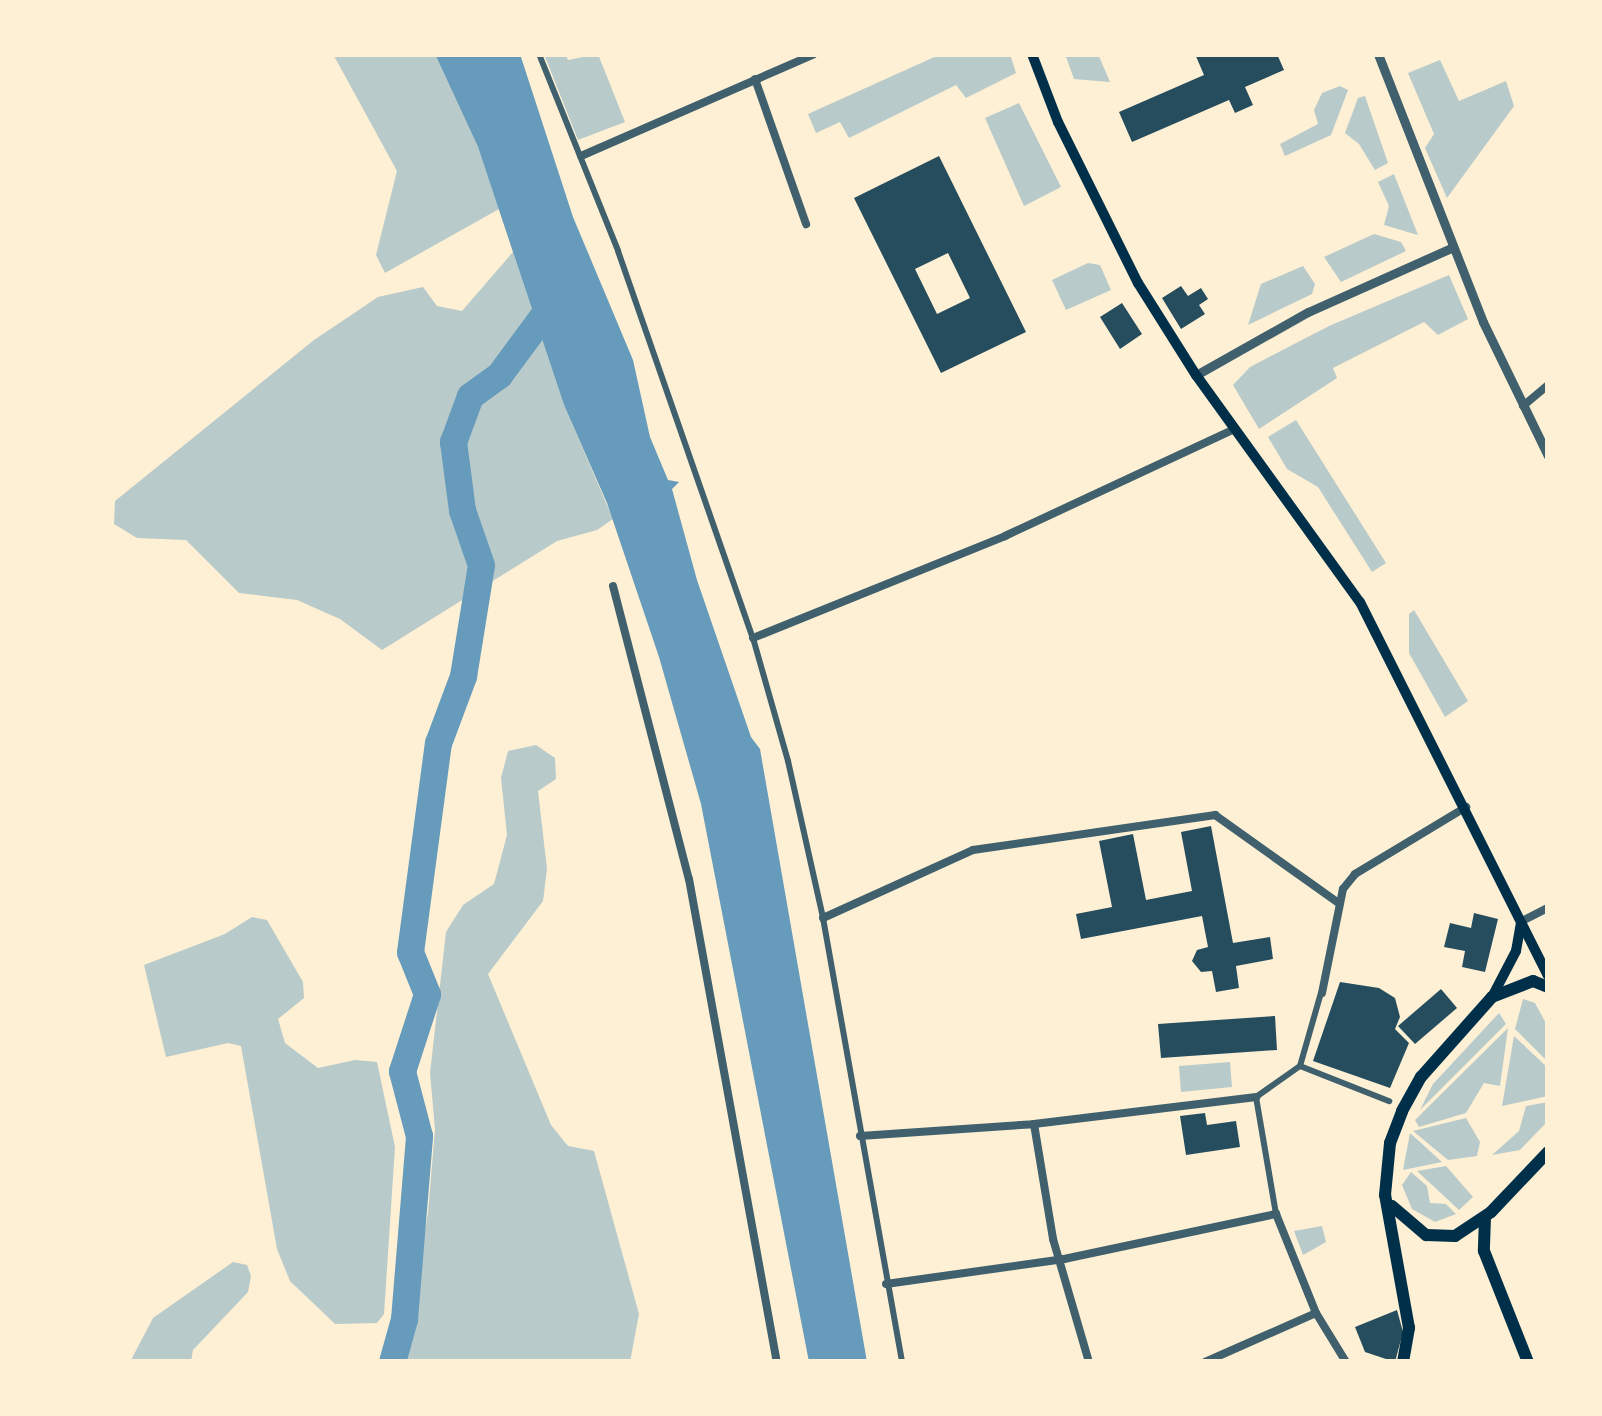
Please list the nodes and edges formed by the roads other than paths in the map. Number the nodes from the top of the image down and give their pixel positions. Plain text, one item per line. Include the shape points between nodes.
1 (539, 54) edge
2 (814, 54) edge
3 (1032, 54) edge
4 (1378, 54) edge
5 (755, 79) junction
6 (581, 157) junction
7 (806, 224) dead end
8 (1453, 247) junction
9 (1196, 375) junction
10 (1548, 385) edge
11 (1523, 406) junction
12 (1234, 429) junction
13 (1548, 456) edge
14 (614, 586) dead end
15 (753, 638) junction
16 (1467, 806) junction
17 (1337, 902) junction
18 (1548, 908) edge
19 (823, 918) junction
20 (1522, 921) junction
21 (1548, 975) edge
22 (1548, 987) edge
23 (1322, 993) joint
24 (1492, 997) junction
25 (1300, 1066) junction
26 (1256, 1096) junction
27 (1390, 1101) dead end
28 (1034, 1124) junction
29 (860, 1136) junction
30 (1548, 1152) edge
31 (1385, 1195) junction
32 (1276, 1214) junction
33 (1486, 1216) junction
34 (1064, 1259) junction
35 (886, 1284) junction
36 (1316, 1313) junction
37 (777, 1362) edge
38 (902, 1362) edge
39 (1089, 1362) edge
40 (1205, 1362) edge
41 (1346, 1362) edge
42 (1403, 1362) edge
43 (1528, 1362) edge

1 - 6 street
2 - 5 street
3 - 9 main road via 1092,194
4 - 8 street
5 - 6 street
5 - 7 street
6 - 15 street
8 - 9 street via 1308,312
8 - 11 street
9 - 12 main road
10 - 11 street
11 - 13 street
12 - 15 street via 1005,536
12 - 16 main road via 1360,602
14 - 37 street via 689,879
15 - 19 street
16 - 17 street via 1355,874
16 - 20 main road
17 - 19 street via 1215,815 974,850
17 - 23 street
18 - 20 street
19 - 29 street
20 - 21 main road
20 - 24 main road
22 - 24 main road via 1533,981
23 - 25 street
24 - 31 main road via 1421,1077 1402,1111
25 - 26 street
25 - 27 street
26 - 28 street
26 - 32 street
28 - 29 street
28 - 34 street via 1053,1239
29 - 35 street
30 - 33 main road
31 - 33 main road via 1426,1235 1455,1236
31 - 42 main road via 1409,1328
32 - 34 street
32 - 36 street
33 - 43 main road via 1484,1251
34 - 35 street
34 - 39 street
35 - 38 street
36 - 40 street
36 - 41 street

